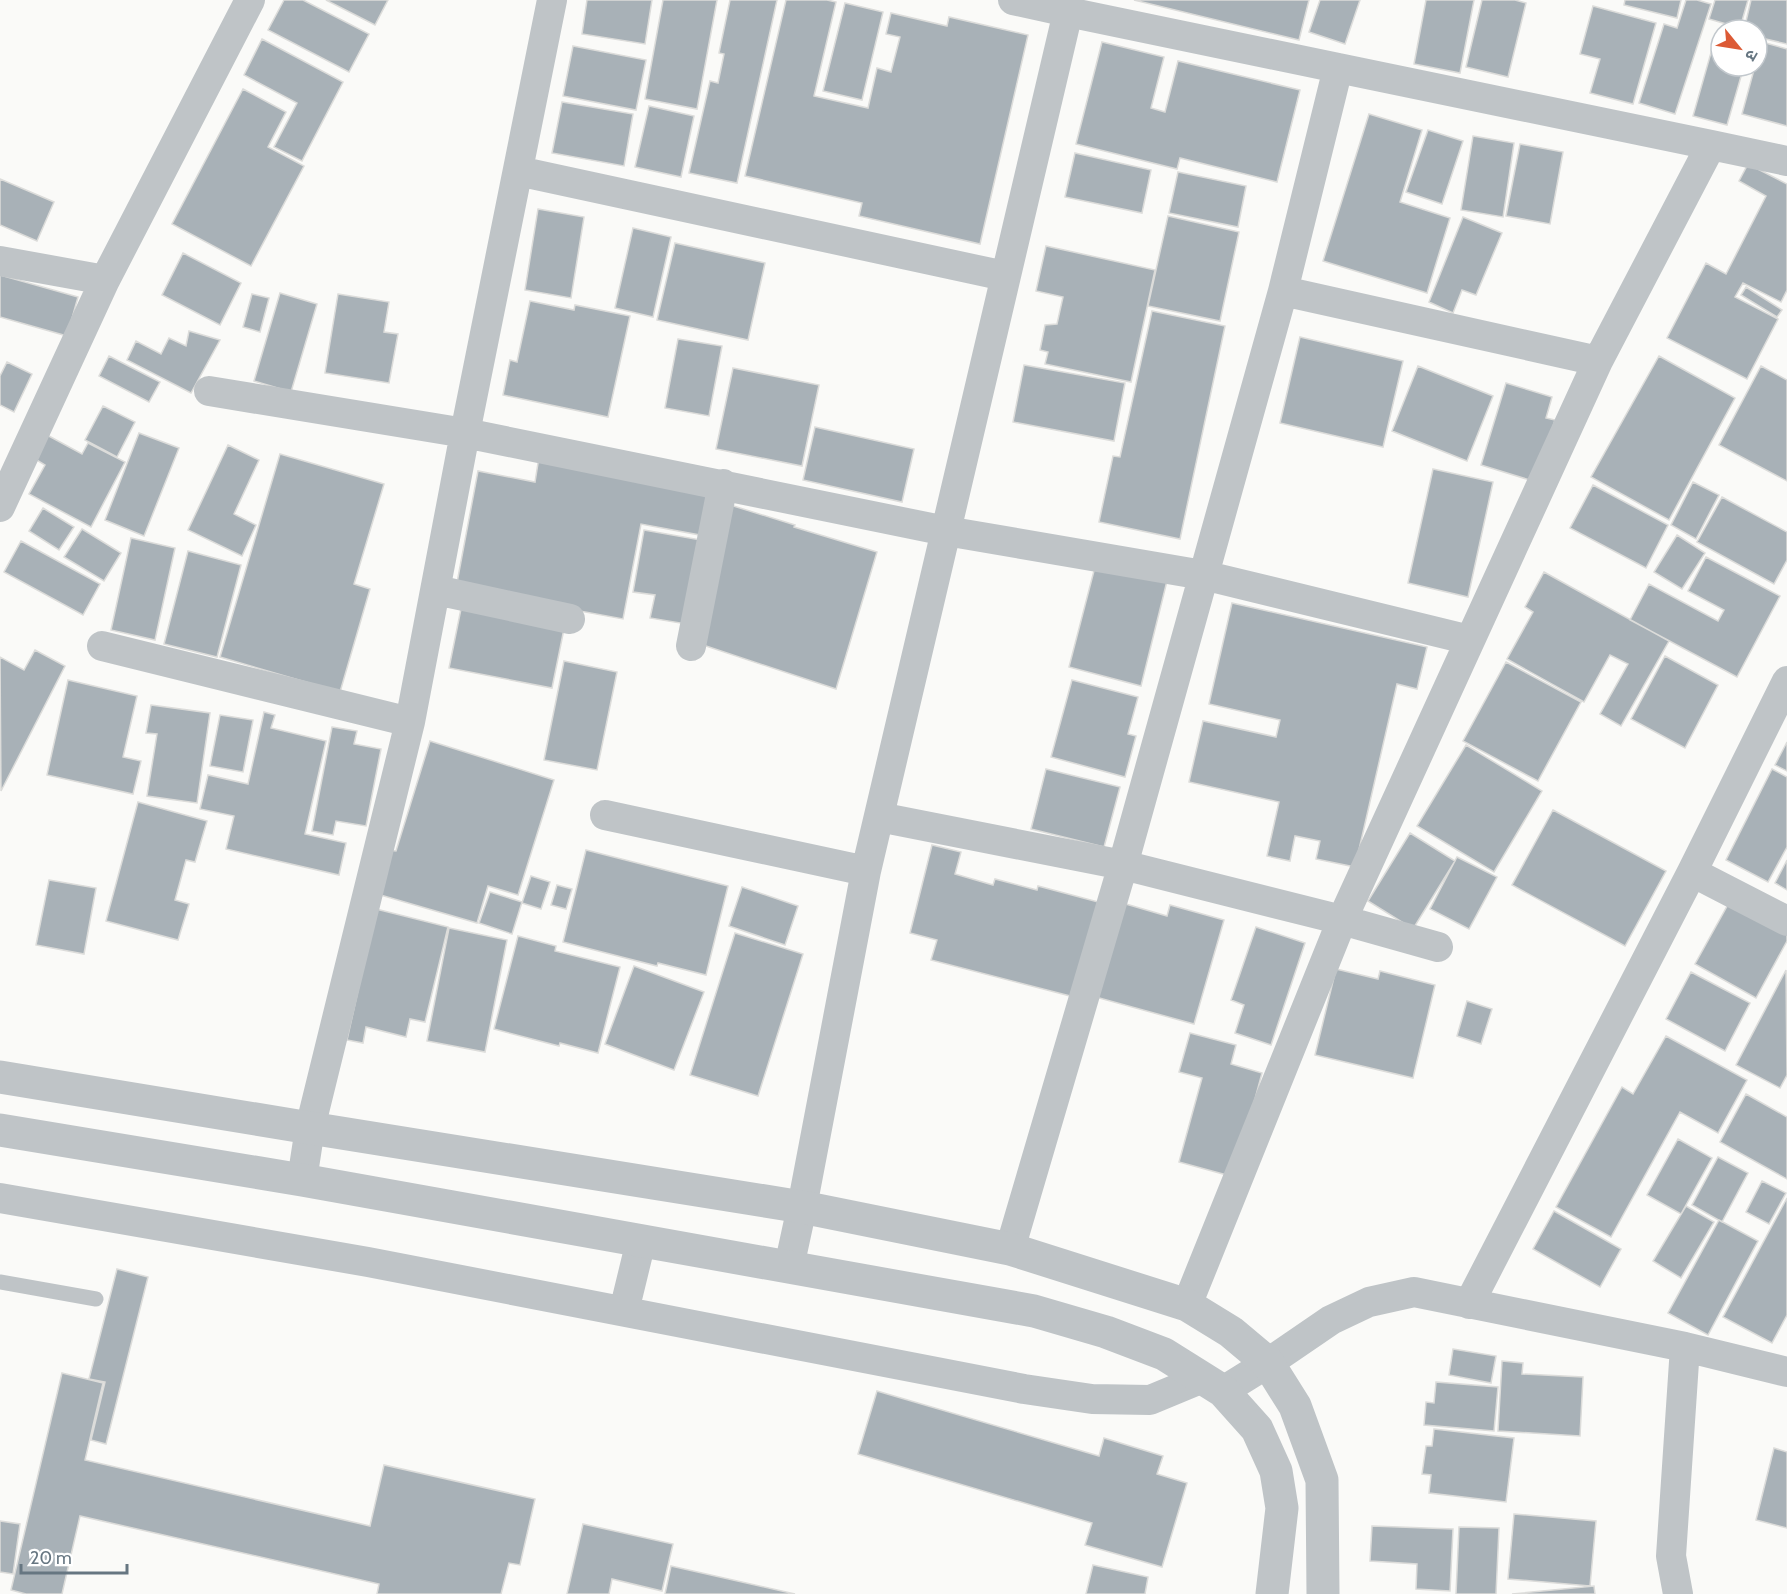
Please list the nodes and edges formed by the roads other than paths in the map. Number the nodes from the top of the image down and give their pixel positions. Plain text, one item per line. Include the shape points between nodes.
1 (250, 0) edge
2 (552, 0) edge
3 (1013, 0) edge
4 (1068, 12) junction
5 (1338, 68) junction
6 (1711, 145) junction
7 (1787, 160) edge
8 (518, 171) junction
9 (0, 261) edge
10 (1005, 276) junction
11 (105, 280) junction
12 (1283, 291) junction
13 (1598, 361) junction
14 (209, 391) dead end
15 (465, 432) junction
16 (723, 484) junction
17 (3, 496) edge
18 (946, 531) junction
19 (1203, 575) junction
20 (436, 590) junction
21 (570, 619) dead end
22 (1470, 640) junction
23 (102, 646) dead end
24 (691, 646) dead end
25 (1787, 681) edge
26 (410, 722) junction
27 (605, 815) dead end
28 (879, 817) junction
29 (1123, 865) junction
30 (866, 871) junction
31 (1692, 872) junction
32 (1342, 920) junction
33 (1787, 921) edge
34 (1438, 947) dead end
35 (0, 1077) edge
36 (310, 1128) junction
37 (0, 1130) edge
38 (302, 1180) junction
39 (0, 1198) edge
40 (802, 1207) junction
41 (641, 1241) junction
42 (1010, 1249) junction
43 (789, 1267) junction
44 (0, 1282) edge
45 (96, 1299) dead end
46 (1469, 1304) junction
47 (1187, 1305) junction
48 (624, 1311) junction
49 (1685, 1347) junction
50 (1268, 1363) junction
51 (1787, 1372) edge
52 (1213, 1385) junction
53 (1272, 1594) edge
54 (1323, 1594) edge
55 (1678, 1594) edge

1 - 11 street
2 - 8 street
3 - 4 street
4 - 5 street
4 - 10 street
5 - 6 street
5 - 12 street
6 - 7 street
6 - 13 street
8 - 10 street
8 - 15 street
9 - 11 street
10 - 18 street
11 - 17 street
12 - 13 street
12 - 19 street
13 - 22 street
14 - 15 street
15 - 16 street
15 - 20 street
16 - 18 street
16 - 24 street
18 - 19 street
18 - 28 street
19 - 22 street
19 - 29 street
20 - 21 street
20 - 26 street
22 - 32 street
23 - 26 street
25 - 31 street
26 - 36 street
27 - 30 street
28 - 29 street
28 - 30 street
29 - 32 street
29 - 42 street
30 - 40 street
31 - 33 street
31 - 46 street
32 - 34 street
32 - 47 street
35 - 36 street
36 - 38 street
36 - 40 street
37 - 38 street
38 - 41 street
39 - 48 street
40 - 42 street
40 - 43 street
41 - 43 street
41 - 48 street
42 - 47 street
43 - 52 street via 1034,1311 1164,1354
44 - 45 lane
46 - 49 street
46 - 50 street via 1414,1292 1369,1302 1331,1320
47 - 50 street via 1232,1332
48 - 52 street via 1092,1399 1150,1400
49 - 51 street
49 - 55 street via 1671,1556
50 - 52 street
50 - 54 street via 1295,1406 1322,1480
52 - 53 street via 1257,1429 1276,1471 1282,1508

